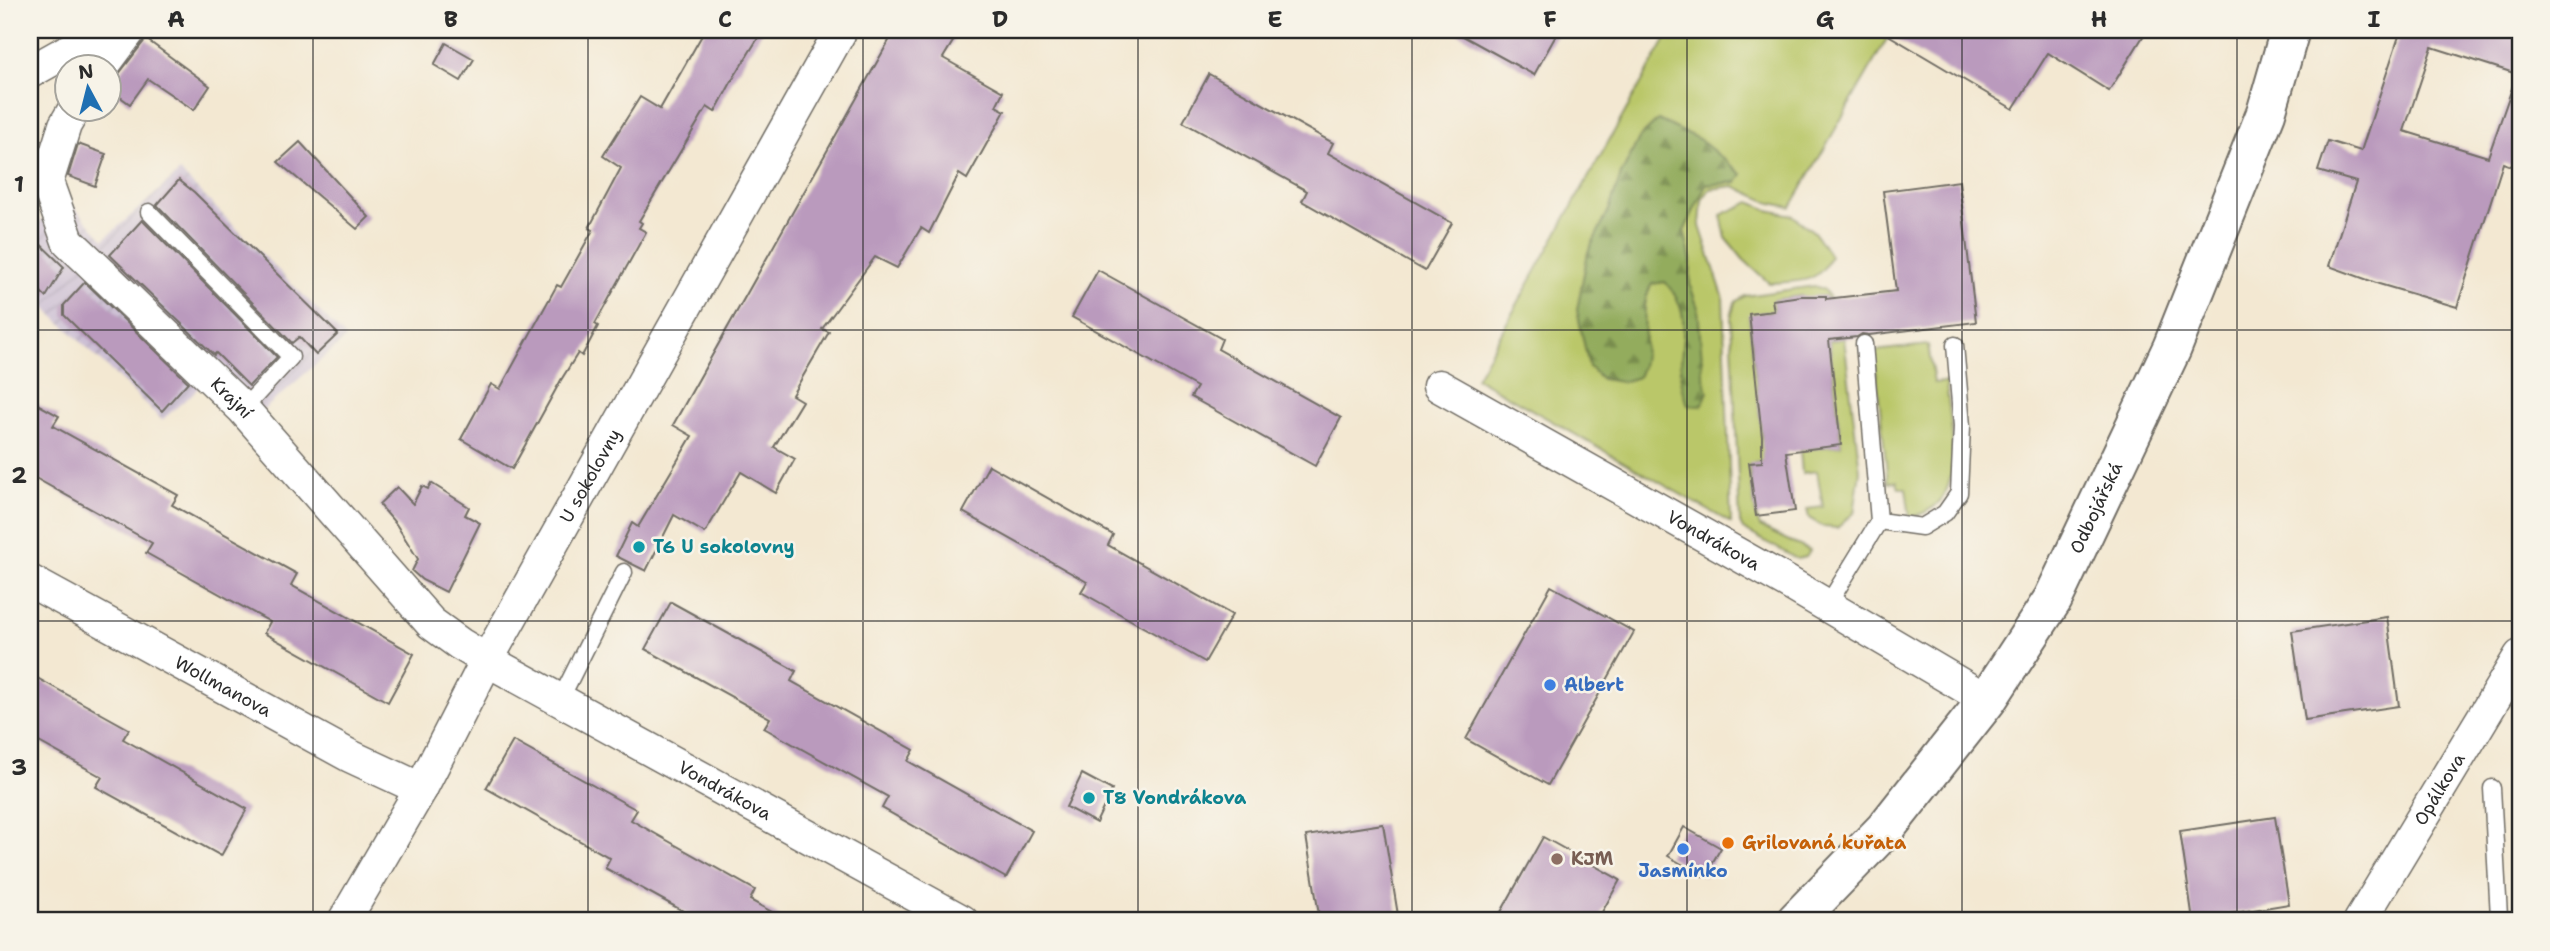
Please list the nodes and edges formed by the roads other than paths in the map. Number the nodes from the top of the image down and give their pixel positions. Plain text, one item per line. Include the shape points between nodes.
1 (105, 30) edge
2 (130, 30) edge
3 (841, 30) edge
4 (2290, 30) edge
5 (114, 52) edge
6 (30, 72) edge
7 (67, 122) edge
8 (149, 212) dead end
9 (1864, 344) dead end
10 (1955, 345) dead end
11 (1439, 386) dead end
12 (243, 409) junction
13 (1880, 521) junction
14 (624, 572) dead end
15 (30, 581) edge
16 (1827, 606) junction
17 (2520, 656) edge
18 (487, 660) junction
19 (560, 700) junction
20 (1987, 700) junction
21 (2493, 788) dead end
22 (421, 789) junction
23 (344, 921) edge
24 (962, 921) edge
25 (1796, 921) edge
26 (2360, 921) edge
27 (2490, 921) edge

1 - 6 street
2 - 5 street
3 - 18 street, U sokolovny
4 - 20 street, Odbojářská via 2266,113 2172,348 2053,599
7 - 12 street, Krajní via 47,182 68,241
8 - 12 lane via 291,358
9 - 13 lane
10 - 13 lane via 1962,426 1959,493 1945,513 1922,527
11 - 16 street, Vondrákova
12 - 18 street, Krajní via 431,623
13 - 16 lane
14 - 19 lane
15 - 22 street, Wollmanova
16 - 20 street, Vondrákova
17 - 26 street, Opálkova
18 - 19 street, Vondrákova
18 - 22 street, U sokolovny
19 - 24 street, Vondrákova
20 - 25 street, Odbojářská via 1885,829
21 - 27 lane via 2499,917
22 - 23 street, U sokolovny

